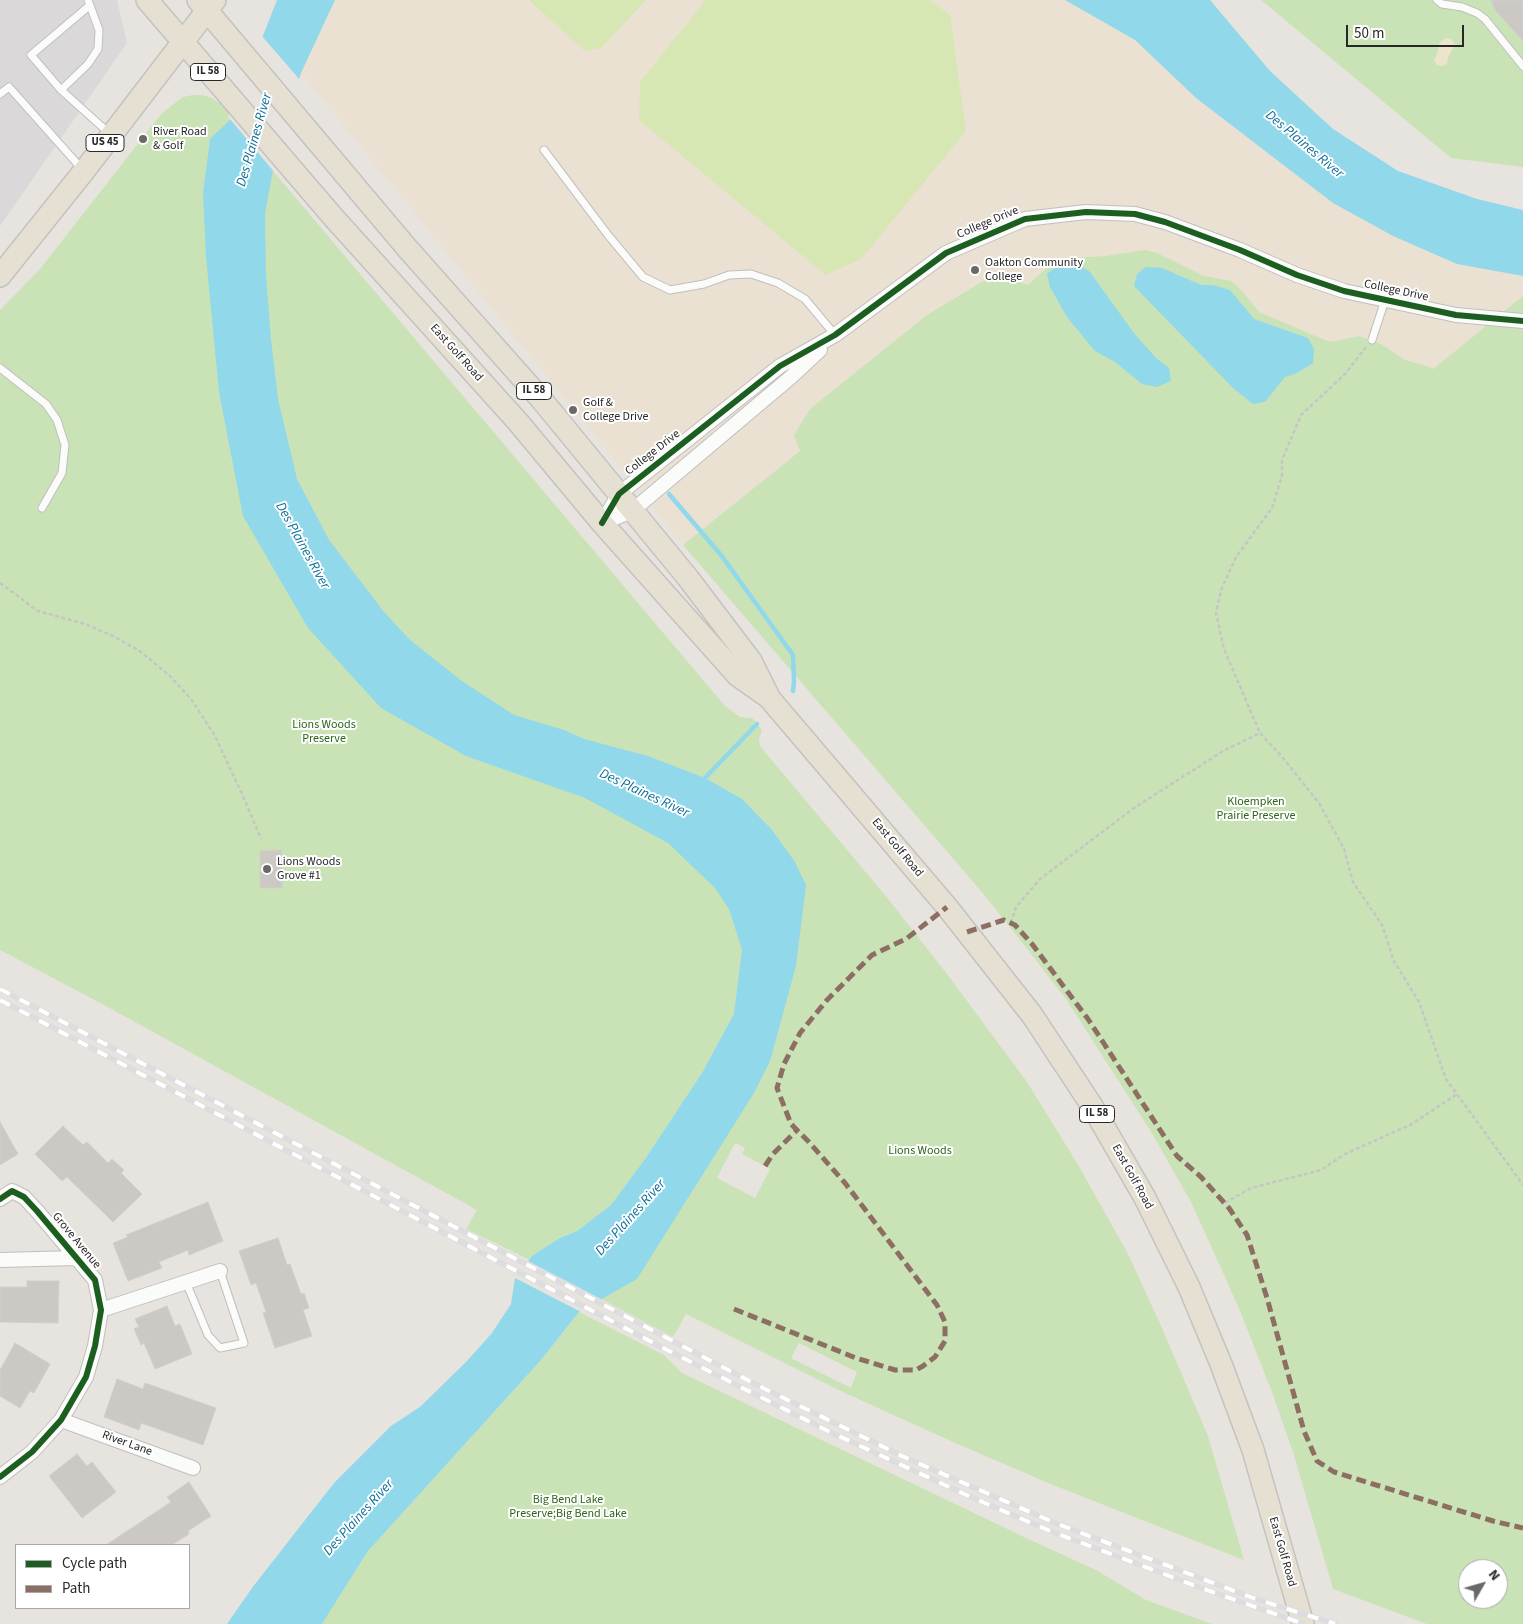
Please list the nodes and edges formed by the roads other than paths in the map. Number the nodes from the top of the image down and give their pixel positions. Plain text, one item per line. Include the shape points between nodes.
1 (147, 0) edge
2 (1437, 0) edge
3 (89, 3) edge
4 (206, 4) edge
5 (183, 42) junction
6 (1523, 66) edge
7 (62, 90) junction
8 (0, 94) edge
9 (112, 135) junction
10 (544, 150) dead end
11 (84, 171) junction
12 (0, 275) edge
13 (1384, 300) junction
14 (1523, 321) edge
15 (835, 335) junction
16 (1372, 340) road end
17 (0, 368) edge
18 (619, 494) junction
19 (42, 508) dead end
20 (632, 511) junction
21 (602, 523) junction
22 (770, 699) junction
23 (0, 1199) edge
24 (76, 1258) junction
25 (0, 1260) edge
26 (220, 1271) joint
27 (186, 1282) junction
28 (102, 1310) junction
29 (61, 1420) junction
30 (193, 1468) dead end
31 (0, 1477) edge
32 (1303, 1624) edge

1 - 5 main road, East Golf Road / IL 58
2 - 6 lane via 1442,4 1462,7 1485,19
3 - 7 lane via 99,30 98,49
3 - 7 lane via 31,55
4 - 5 main road, US 45
4 - 18 main road, East Golf Road / IL 58 via 248,61 347,179 541,399
5 - 9 main road, US 45
5 - 21 main road, East Golf Road / IL 58 via 334,218 518,422
7 - 9 lane
8 - 11 lane via 9,87
9 - 11 main road, US 45
10 - 15 lane via 643,277 670,290 704,284 729,275 751,274 778,283 805,299
11 - 12 main road, US 45
13 - 14 street, College Drive via 1456,315
13 - 15 street, College Drive via 1297,275 1165,222 1136,214 1086,212 1025,219 946,253
13 - 16 lane
15 - 18 street, College Drive via 780,366
15 - 20 street, College Drive via 791,377
17 - 19 lane via 46,404 57,420 65,445 62,473
18 - 20 main road, East Golf Road / IL 58
18 - 21 street, College Drive
20 - 21 street, College Drive
20 - 22 main road, East Golf Road / IL 58 via 751,661
21 - 22 main road, East Golf Road / IL 58 via 738,676
22 - 32 main road, East Golf Road / IL 58 via 947,907 1032,1015 1092,1106 1131,1173 1189,1287 1221,1364 1253,1450
23 - 24 street, Grove Avenue via 12,1191 24,1197
24 - 25 street, Grove Avenue
24 - 28 street, Grove Avenue via 94,1280
26 - 27 street
26 - 27 lane via 244,1344 220,1348 208,1335
27 - 28 street
28 - 29 street, Grove Avenue via 86,1377
29 - 30 street, River Lane
29 - 31 street, Grove Avenue via 32,1452

